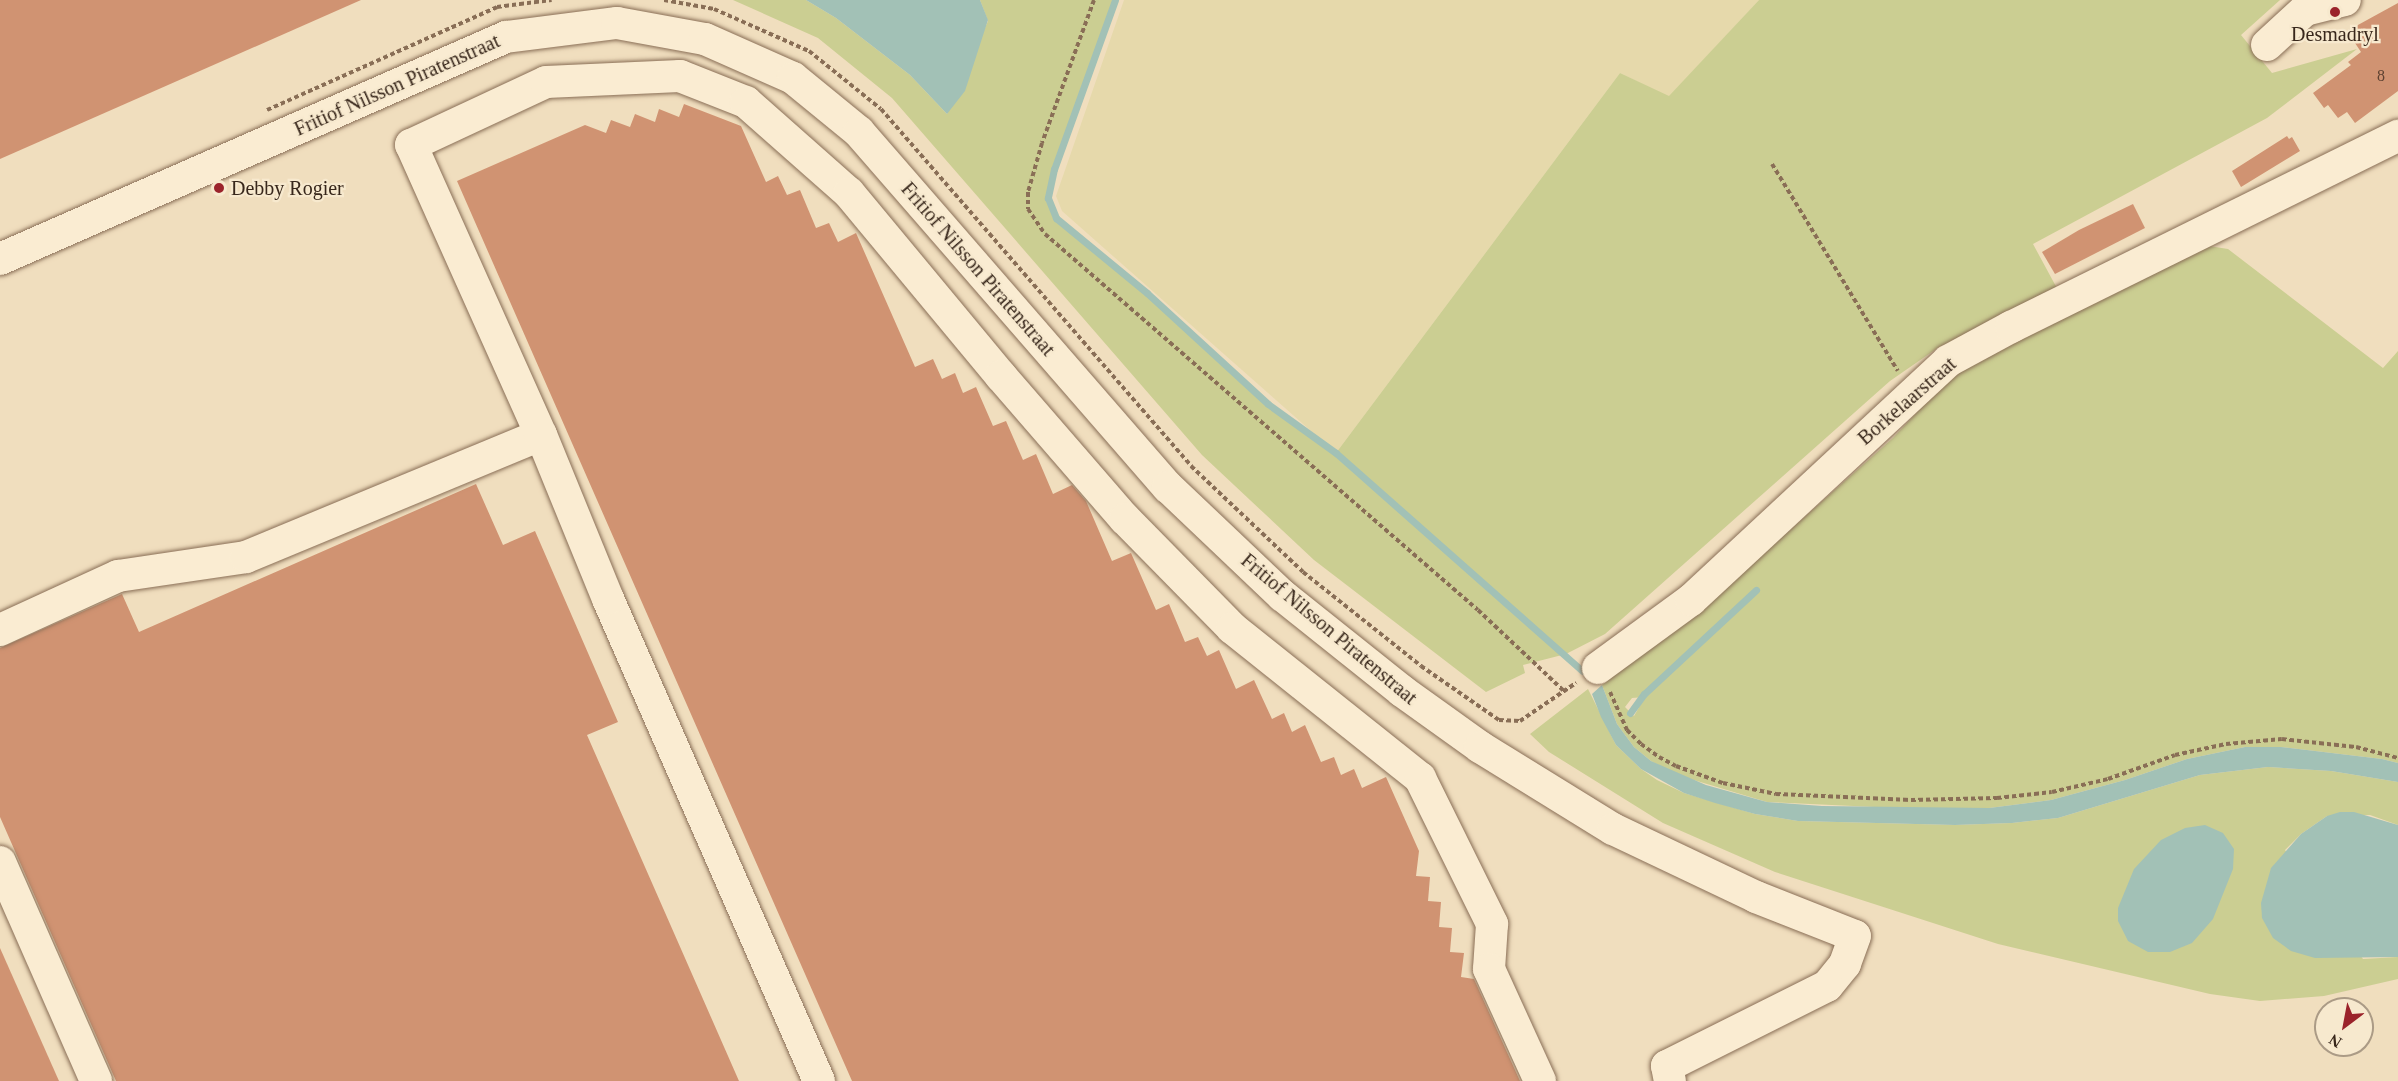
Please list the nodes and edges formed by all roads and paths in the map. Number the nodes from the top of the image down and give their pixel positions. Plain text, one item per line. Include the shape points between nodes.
1 (664, 0) edge
2 (1094, 0) edge
3 (2345, 0) edge
4 (2267, 45) dead end
5 (2398, 135) edge
6 (1773, 164) dead end
7 (0, 259) edge
8 (1911, 394) junction
9 (541, 435) junction
10 (0, 630) edge
11 (1598, 668) junction
12 (1564, 691) junction
13 (2398, 758) edge
14 (0, 862) edge
15 (96, 1081) edge
16 (819, 1081) edge
17 (1540, 1081) edge
18 (1670, 1081) edge

1 - 12 path via 714,9 809,51 881,109 1191,466 1304,572 1421,666 1499,720 1520,722
2 - 12 path via 1028,192 1028,209 1045,234 1478,610
3 - 4 street via 2305,10
5 - 8 street, Borkelaarstraat via 2011,327 1948,361
6 - 8 path
7 - 18 street, Fritiof Nilsson Piratenstraat via 506,37 617,23 705,39 793,78 859,132 1168,488 1283,596 1402,691 1480,747 1613,829 1756,897 1855,936 1845,964 1827,986 1667,1066
8 - 11 street, Borkelaarstraat via 1691,600
9 - 10 street via 246,557 118,576
9 - 16 street via 613,610
9 - 17 street via 411,145 546,82 680,76 746,102 849,193 1125,519 1232,628 1420,778 1492,924 1489,969
11 - 12 path
11 - 13 path via 1618,715 1641,744 1676,766 1700,775 1776,794 1911,800 1997,798 2052,792 2108,779 2175,755 2226,744 2282,739 2356,747
14 - 15 street

